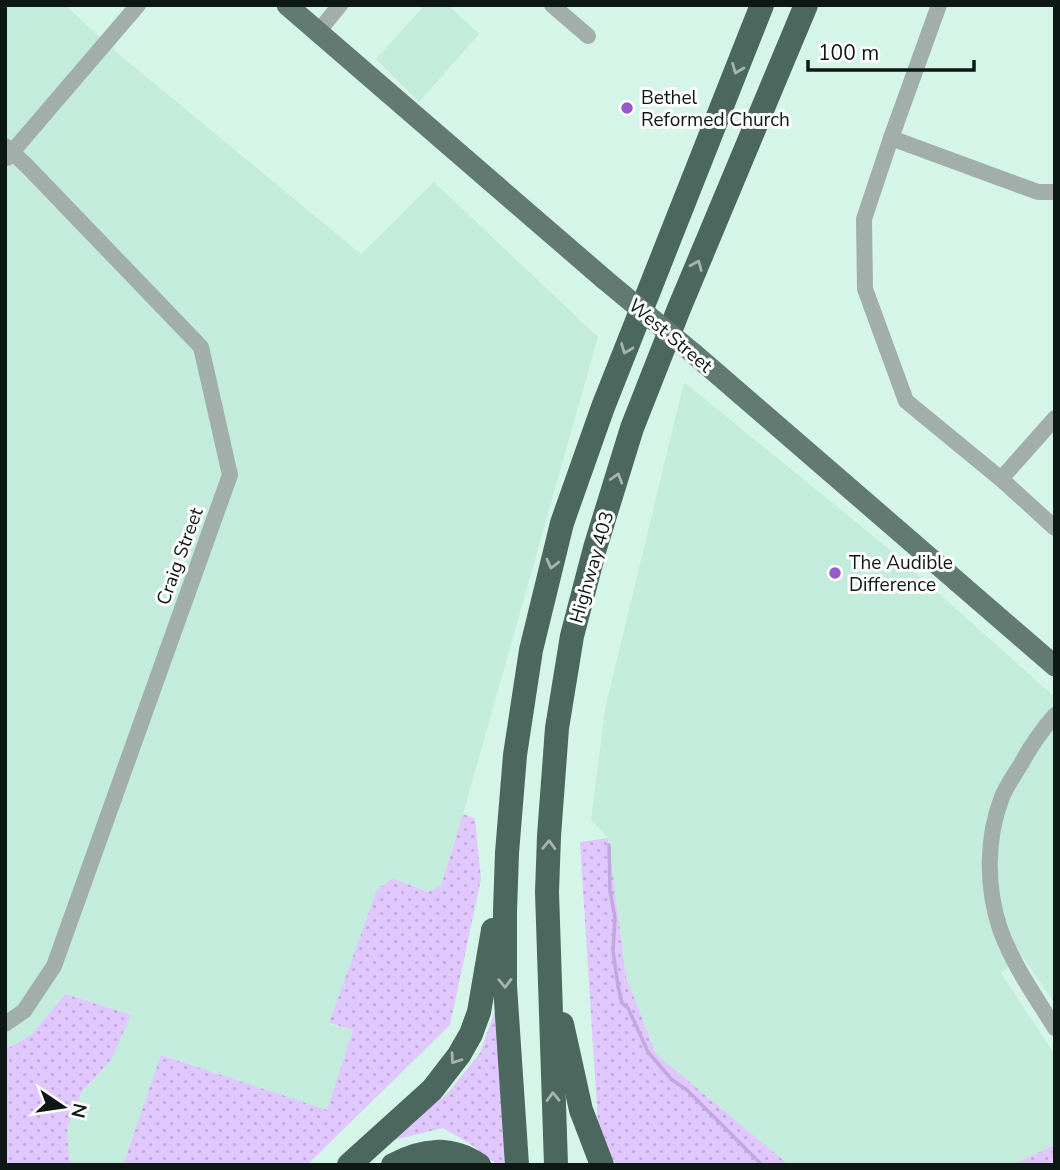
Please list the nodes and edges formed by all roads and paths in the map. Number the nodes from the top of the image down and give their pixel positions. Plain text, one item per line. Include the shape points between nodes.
1 (138, 5) edge
2 (287, 5) edge
3 (340, 5) edge
4 (552, 5) edge
5 (762, 5) edge
6 (806, 5) edge
7 (939, 5) edge
8 (318, 32) junction
9 (588, 36) dead end
10 (891, 138) junction
11 (8, 153) edge
12 (1055, 192) edge
13 (1055, 418) edge
14 (1001, 479) junction
15 (1055, 527) edge
16 (1055, 666) edge
17 (1055, 715) edge
18 (507, 853) junction
19 (547, 892) junction
20 (5, 1024) edge
21 (1055, 1028) edge
22 (349, 1165) edge
23 (393, 1165) edge
24 (479, 1165) edge
25 (517, 1165) edge
26 (556, 1165) edge
27 (602, 1165) edge

1 - 11 street
2 - 8 main road, West Street
3 - 8 street
4 - 9 street
5 -> 18 highway, Highway 403 via 562,523 531,650 515,755
19 -> 6 highway, Highway 403 via 557,728 572,636 595,548 632,428
7 - 10 street
8 - 16 main road, West Street, bridge
10 - 12 street via 1038,192
10 - 14 street via 864,219 864,289 906,401
11 - 20 street, Craig Street via 201,347 230,475 54,967 24,1011
13 - 14 street
14 - 15 street
17 - 21 street via 1003,795 989,853 993,901 1001,929 1017,966
18 -> 22 highway via 497,883 480,1012 471,1034 432,1090
18 -> 25 highway, Highway 403 via 505,986
26 -> 19 highway, Highway 403
19 - 27 highway via 555,919 561,1020 581,1110
23 - 24 highway via 425,1152 462,1156

